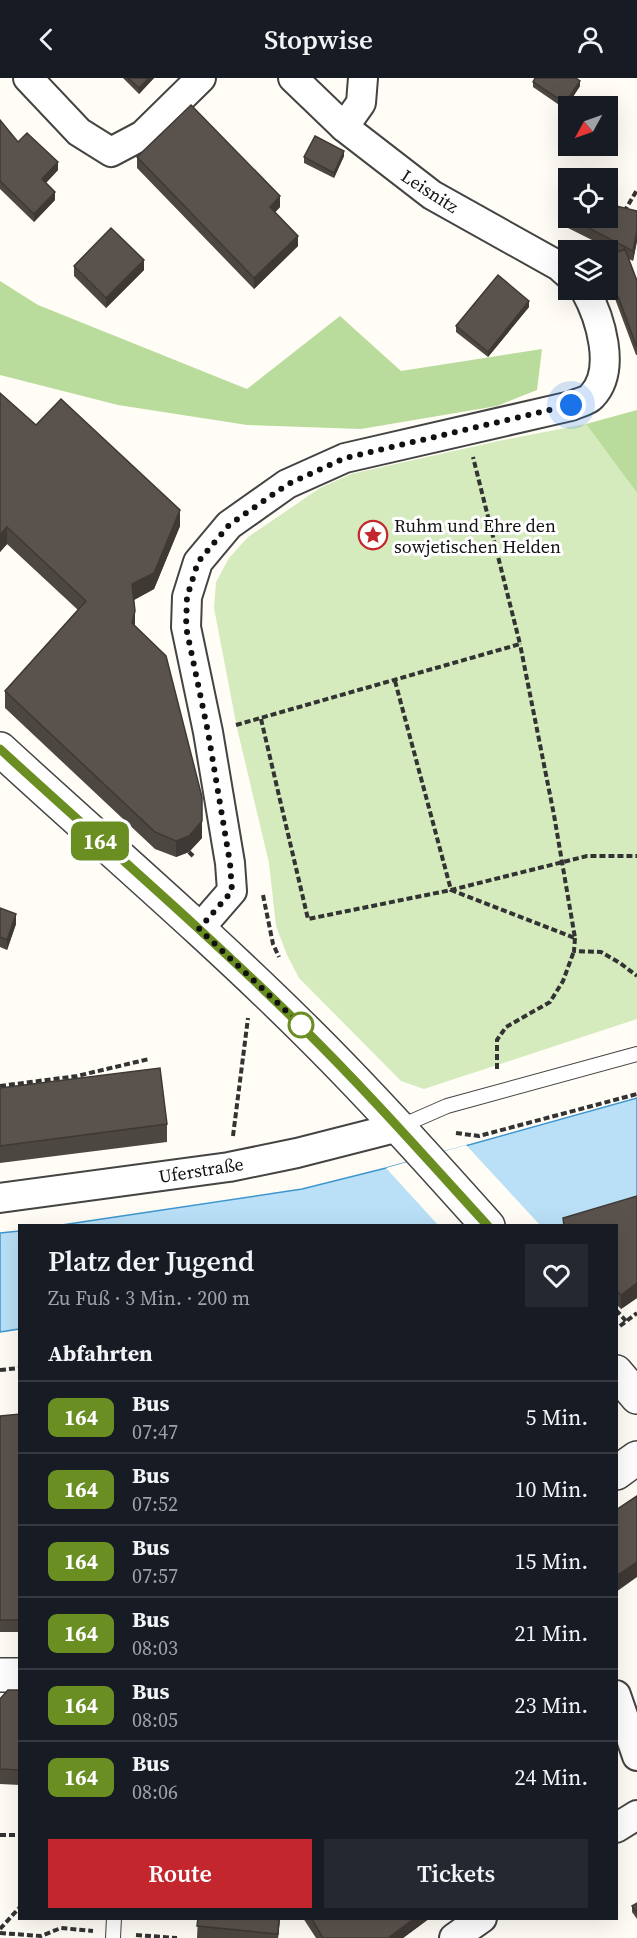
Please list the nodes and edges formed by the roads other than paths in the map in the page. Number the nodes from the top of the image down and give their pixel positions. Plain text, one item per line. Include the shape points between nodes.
1 (28, 78) edge
2 (201, 78) edge
3 (293, 78) edge
4 (363, 78) edge
5 (344, 127) junction
6 (558, 265) edge
7 (590, 300) edge
8 (0, 749) edge
9 (199, 929) junction
10 (637, 1054) edge
11 (399, 1127) junction
12 (0, 1198) edge
13 (486, 1224) edge
14 (618, 1374) edge
15 (637, 1397) edge
16 (637, 1458) edge
17 (618, 1472) edge
18 (0, 1675) edge
19 (18, 1675) edge
20 (618, 1701) edge
21 (637, 1756) edge
22 (637, 1815) edge
23 (618, 1827) edge
24 (114, 1920) edge
25 (479, 1920) edge
26 (113, 1938) edge
27 (454, 1938) edge

1 - 2 street via 79,132 111,152 143,135
3 - 5 street, Leisnitz
4 - 5 street via 361,103
5 - 6 street, Leisnitz via 432,195
7 - 9 street via 605,345 604,374 592,397 560,408 345,458 288,484 229,525 198,562 187,597 186,627 208,732 232,891
8 - 9 street
9 - 11 street via 316,1040
10 - 11 lane via 437,1109
11 - 12 street, Uferstraße via 229,1167
11 - 13 street
14 - 15 street
16 - 17 street
18 - 19 street
20 - 21 street
22 - 23 street
24 - 26 lane
25 - 27 street

